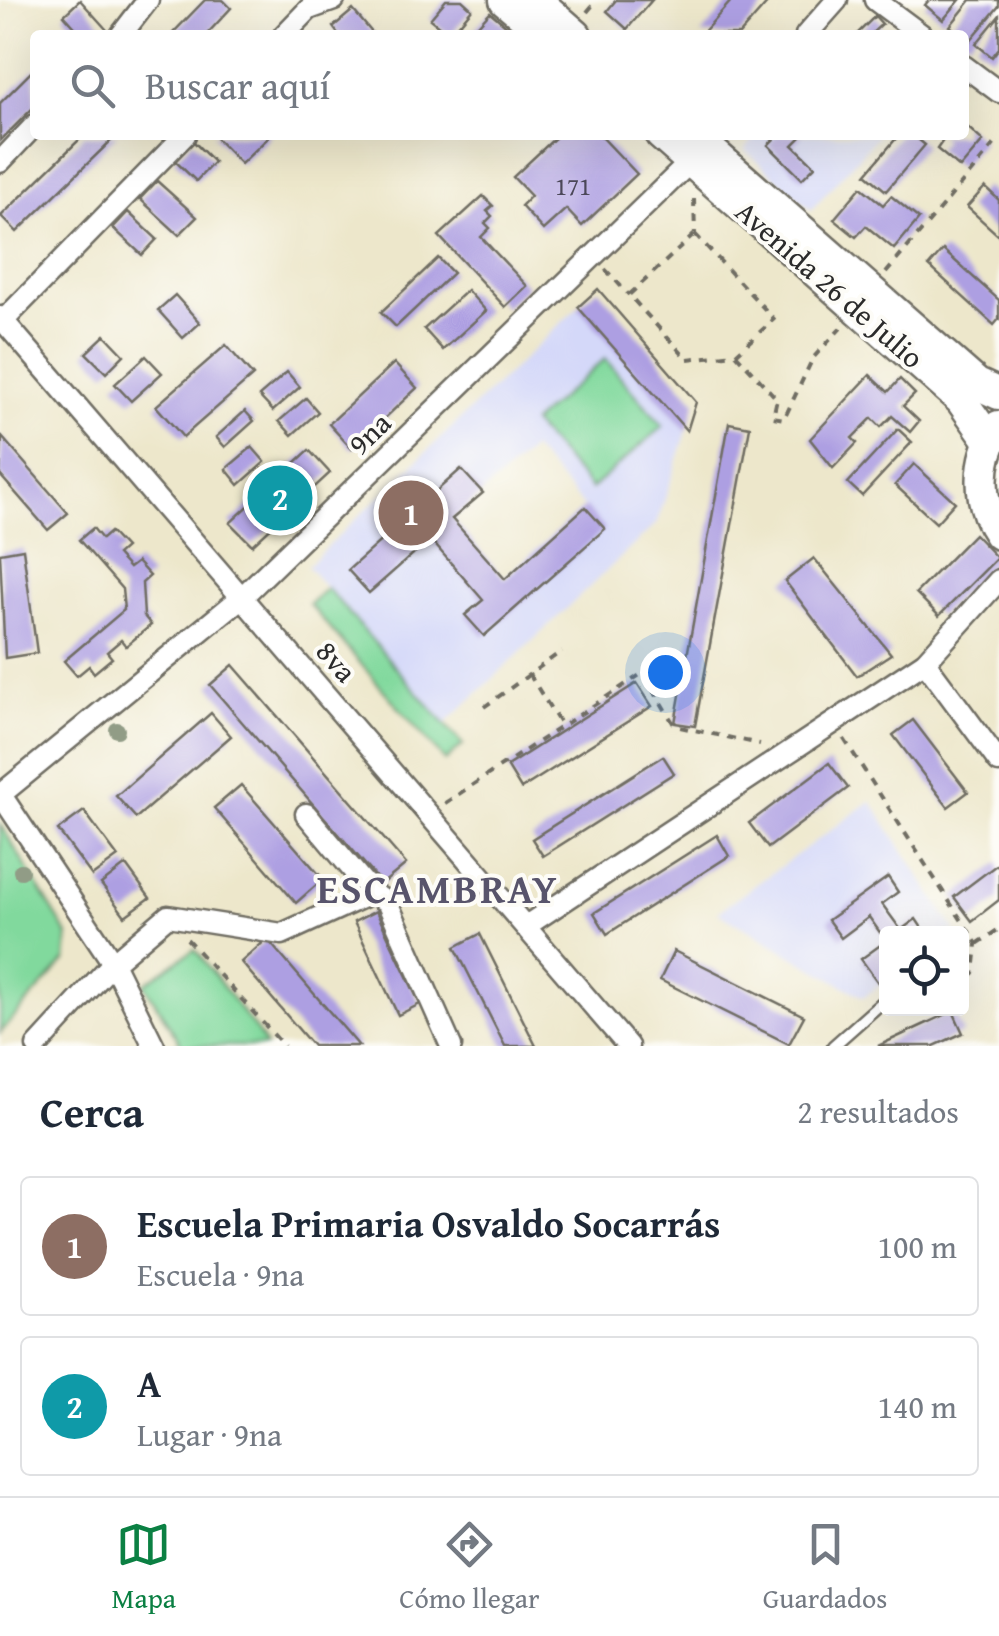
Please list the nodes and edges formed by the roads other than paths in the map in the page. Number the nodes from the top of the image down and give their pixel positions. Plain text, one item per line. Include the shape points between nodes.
1 (148, 0) edge
2 (334, 0) edge
3 (505, 0) edge
4 (536, 0) edge
5 (837, 0) edge
6 (875, 0) edge
7 (125, 30) edge
8 (289, 30) edge
9 (540, 30) edge
10 (570, 30) edge
11 (810, 30) edge
12 (915, 30) edge
13 (969, 70) edge
14 (999, 92) edge
15 (30, 130) edge
16 (180, 140) edge
17 (703, 145) edge
18 (0, 162) edge
19 (864, 300) junction
20 (2, 318) edge
21 (999, 394) edge
22 (994, 433) edge
23 (999, 534) edge
24 (999, 580) edge
25 (242, 597) junction
26 (925, 662) junction
27 (999, 762) edge
28 (0, 795) edge
29 (306, 814) dead end
30 (372, 893) junction
31 (526, 926) junction
32 (113, 962) junction
33 (879, 1005) edge
34 (37, 1046) edge
35 (154, 1046) edge
36 (451, 1046) edge
37 (628, 1046) edge
38 (833, 1046) edge

1 - 7 street
2 - 8 street via 309,9
3 - 9 main road
4 - 10 main road
5 - 11 street
6 - 12 street
13 - 14 street
15 - 18 street
16 - 20 street
17 - 19 main road, Avenida 26 de Julio
17 - 25 street, 9na
19 - 21 main road, Avenida 26 de Julio
19 - 22 main road, Avenida 26 de Julio
20 - 25 street, 8va
22 - 23 main road via 982,468 983,497
24 - 26 street
25 - 28 street, 9na
25 - 31 street, 8va
26 - 27 street
26 - 31 street
28 - 32 street
29 - 30 street
30 - 32 street via 282,934 168,916
30 - 36 street via 387,902
31 - 37 street, 8va
32 - 34 street
32 - 35 street
33 - 38 lane

